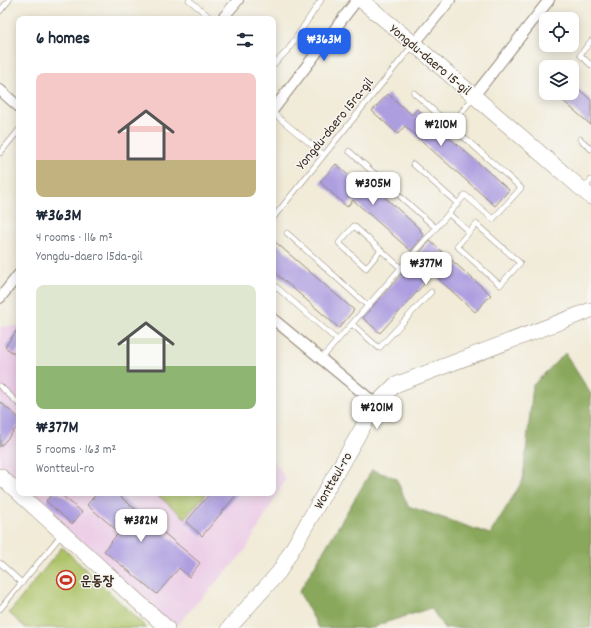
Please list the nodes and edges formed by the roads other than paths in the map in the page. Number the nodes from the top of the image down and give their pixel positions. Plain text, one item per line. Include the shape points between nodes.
1 (9, 0) edge
2 (189, 0) edge
3 (238, 0) edge
4 (321, 0) edge
5 (357, 0) edge
6 (361, 0) edge
7 (450, 0) edge
8 (549, 0) edge
9 (0, 11) edge
10 (208, 16) edge
11 (225, 16) edge
12 (591, 41) edge
13 (414, 44) junction
14 (276, 62) edge
15 (591, 64) edge
16 (0, 90) edge
17 (414, 93) dead end
18 (474, 96) junction
19 (16, 104) edge
20 (276, 106) edge
21 (276, 115) edge
22 (451, 125) junction
23 (16, 134) edge
24 (580, 139) dead end
25 (591, 149) edge
26 (349, 151) dead end
27 (0, 153) edge
28 (324, 155) junction
29 (413, 164) dead end
30 (588, 189) edge
31 (458, 204) junction
32 (276, 214) edge
33 (449, 214) junction
34 (436, 228) junction
35 (469, 232) junction
36 (287, 233) dead end
37 (381, 250) junction
38 (401, 268) junction
39 (16, 278) edge
40 (276, 287) edge
41 (431, 292) dead end
42 (0, 299) edge
43 (368, 306) junction
44 (591, 310) edge
45 (276, 322) edge
46 (352, 324) junction
47 (337, 340) junction
48 (321, 359) junction
49 (0, 386) edge
50 (16, 401) edge
51 (376, 404) junction
52 (0, 476) edge
53 (16, 490) edge
54 (22, 496) edge
55 (63, 533) junction
56 (0, 563) edge
57 (22, 582) junction
58 (0, 609) edge
59 (167, 628) edge
60 (229, 628) edge

1 - 9 lane
2 - 10 lane
3 - 11 street
4 - 14 lane via 288,50
5 - 20 street
6 - 13 street, Yongdu-daero 15-gil
7 - 13 street
8 - 18 street
12 - 15 lane via 580,55
13 - 18 street, Yongdu-daero 15-gil
13 - 28 lane, Yongdu-daero 15ra-gil
16 - 19 street
17 - 22 lane
18 - 22 lane
18 - 30 street, Yongdu-daero 15-gil
21 - 28 lane
22 - 31 lane via 521,188 493,219 465,195
23 - 27 lane
24 - 25 lane
26 - 34 lane
28 - 32 lane, Yongdu-daero 15ra-gil
29 - 31 lane
31 - 33 lane
33 - 34 lane
33 - 35 lane
34 - 38 lane
35 - 35 lane via 457,246 500,285 520,263 476,224
36 - 43 lane
37 - 37 lane via 354,226 339,243 366,268
37 - 38 lane
38 - 43 lane
39 - 42 street
40 - 47 lane
41 - 46 lane via 379,348
43 - 46 lane
44 - 51 street, Wontteul-ro via 395,385
45 - 48 street
46 - 47 lane
47 - 48 lane
48 - 51 street
49 - 50 lane
51 - 60 street, Wontteul-ro via 279,572
52 - 53 street
54 - 55 street
55 - 57 lane
55 - 59 street
56 - 57 lane
57 - 58 lane

